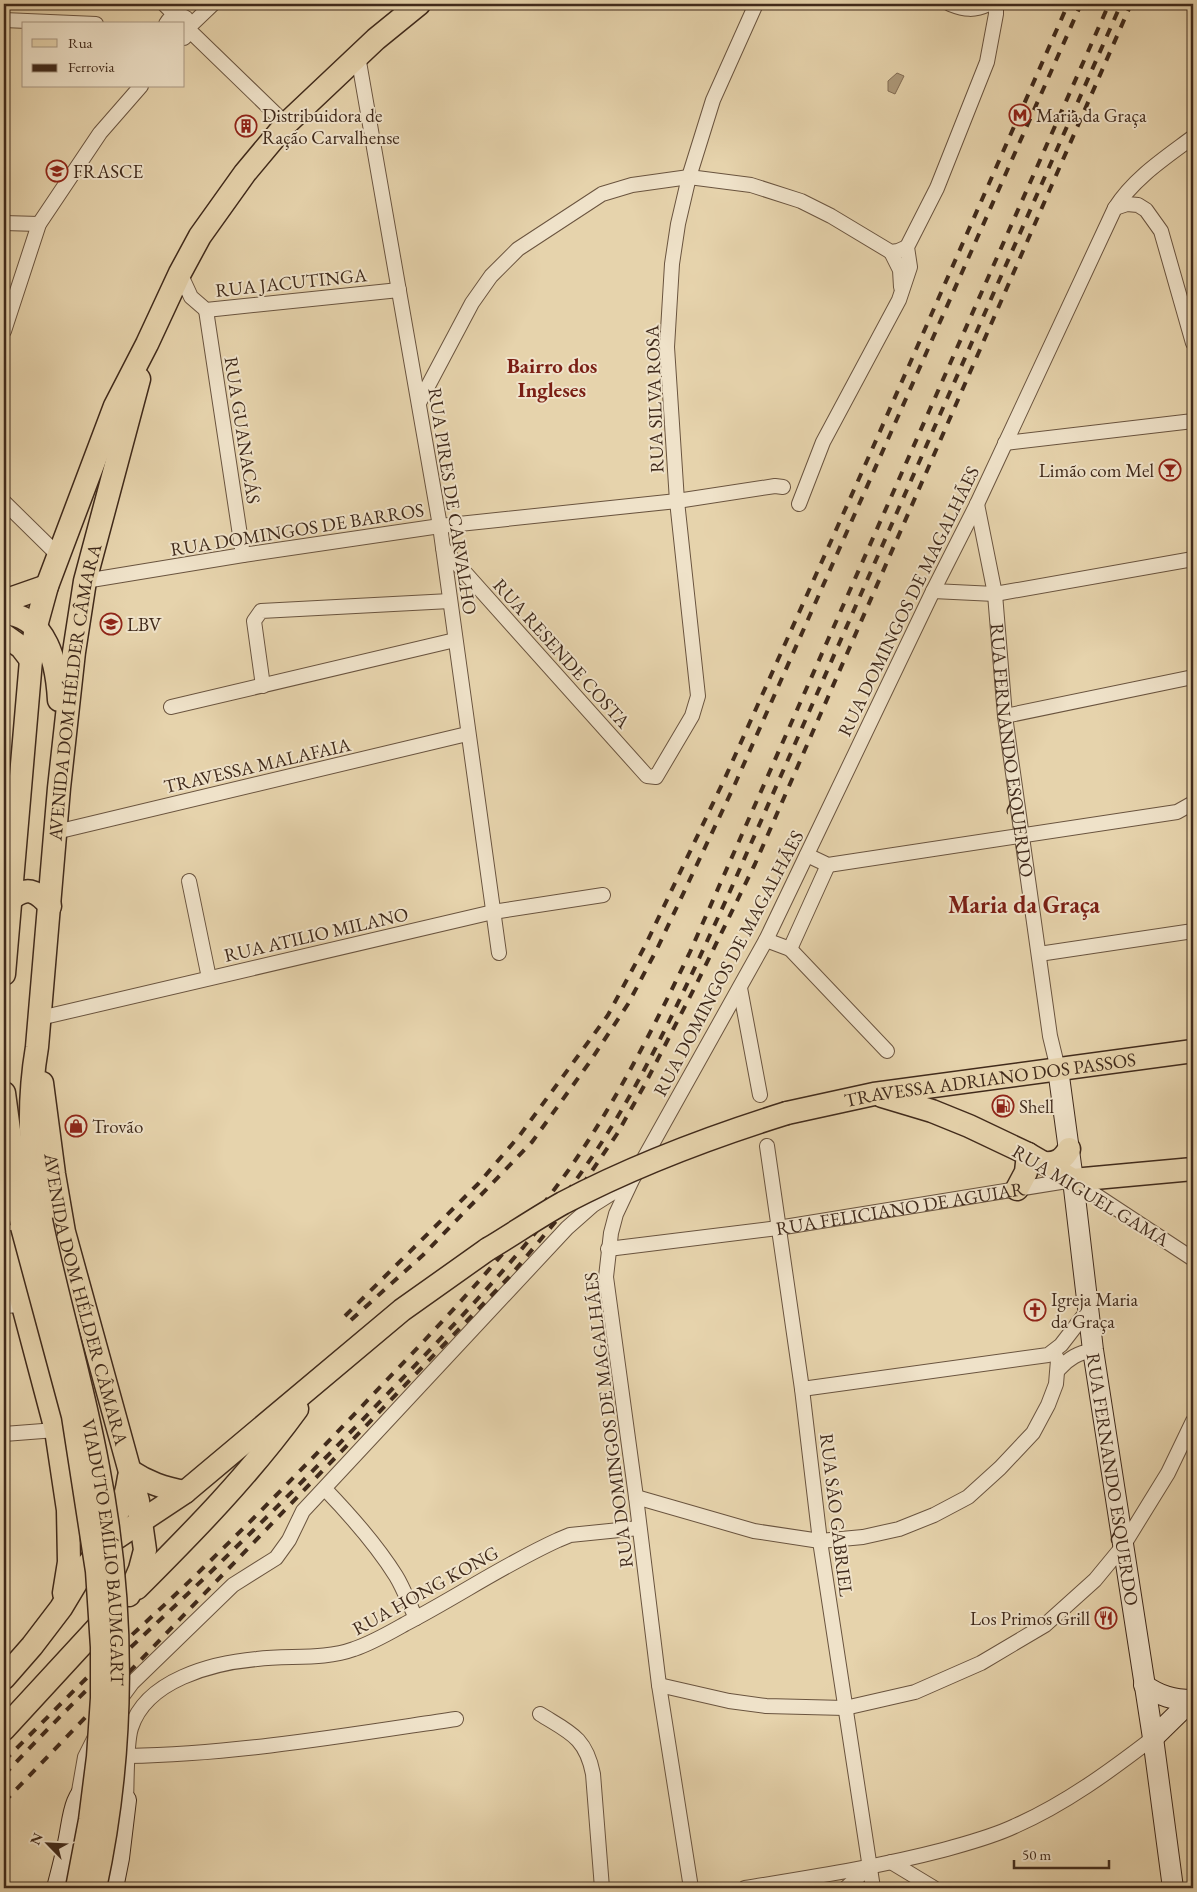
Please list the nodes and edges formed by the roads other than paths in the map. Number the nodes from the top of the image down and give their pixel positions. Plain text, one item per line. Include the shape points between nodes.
1 (164, 4) edge
2 (213, 4) edge
3 (419, 4) edge
4 (756, 4) edge
5 (950, 4) edge
6 (989, 4) edge
7 (996, 4) edge
8 (4, 20) edge
9 (170, 20) edge
10 (50, 22) edge
11 (188, 32) edge
12 (358, 56) junction
13 (139, 88) edge
14 (286, 124) junction
15 (1193, 137) edge
16 (689, 177) junction
17 (1115, 208) junction
18 (4, 223) edge
19 (39, 224) junction
20 (907, 247) junction
21 (891, 252) junction
22 (180, 273) junction
23 (399, 290) junction
24 (190, 297) junction
25 (167, 298) junction
26 (899, 300) junction
27 (206, 310) junction
28 (6, 317) edge
29 (4, 332) edge
30 (1193, 343) edge
31 (147, 344) junction
32 (419, 403) junction
33 (1193, 421) edge
34 (1005, 443) junction
35 (783, 487) dead end
36 (677, 501) junction
37 (4, 502) edge
38 (799, 504) dead end
39 (977, 504) junction
40 (440, 526) junction
41 (443, 548) junction
42 (243, 555) junction
43 (59, 556) junction
44 (1193, 560) edge
45 (85, 581) junction
46 (47, 586) junction
47 (933, 591) junction
48 (995, 594) junction
49 (4, 601) edge
50 (450, 601) junction
51 (4, 613) edge
52 (36, 626) junction
53 (4, 635) edge
54 (455, 640) junction
55 (31, 660) junction
56 (1193, 677) edge
57 (263, 686) junction
58 (171, 707) dead end
59 (1005, 716) junction
60 (468, 734) junction
61 (656, 777) joint
62 (59, 788) junction
63 (1193, 803) edge
64 (1177, 812) junction
65 (1193, 815) edge
66 (56, 832) junction
67 (1022, 834) junction
68 (807, 855) junction
69 (828, 865) junction
70 (189, 881) dead end
71 (603, 895) dead end
72 (9, 901) junction
73 (50, 906) junction
74 (493, 912) junction
75 (1193, 930) edge
76 (766, 940) junction
77 (790, 949) junction
78 (499, 953) dead end
79 (1038, 954) junction
80 (4, 974) edge
81 (209, 978) junction
82 (740, 988) junction
83 (40, 1018) junction
84 (37, 1047) junction
85 (887, 1051) dead end
86 (1193, 1051) edge
87 (1058, 1069) junction
88 (4, 1093) edge
89 (874, 1094) junction
90 (760, 1095) dead end
91 (767, 1146) dead end
92 (1069, 1149) junction
93 (1036, 1159) junction
94 (1193, 1169) edge
95 (632, 1180) junction
96 (1073, 1180) junction
97 (1017, 1189) junction
98 (22, 1227) edge
99 (778, 1228) junction
100 (608, 1248) junction
101 (1193, 1259) edge
102 (13, 1305) edge
103 (1088, 1310) junction
104 (1093, 1350) junction
105 (1053, 1352) junction
106 (1059, 1369) junction
107 (318, 1380) junction
108 (802, 1389) junction
109 (1193, 1421) edge
110 (56, 1430) junction
111 (4, 1434) edge
112 (130, 1471) junction
113 (325, 1489) junction
114 (185, 1492) junction
115 (636, 1497) junction
116 (68, 1510) junction
117 (141, 1521) junction
118 (202, 1524) junction
119 (639, 1528) junction
120 (820, 1541) junction
121 (1123, 1546) junction
122 (101, 1548) junction
123 (145, 1550) junction
124 (129, 1595) junction
125 (61, 1608) junction
126 (113, 1611) junction
127 (416, 1618) junction
128 (4, 1678) edge
129 (659, 1685) junction
130 (1144, 1685) junction
131 (1193, 1700) edge
132 (845, 1708) junction
133 (540, 1714) dead end
134 (456, 1719) dead end
135 (4, 1729) edge
136 (130, 1730) junction
137 (97, 1734) junction
138 (1153, 1738) junction
139 (128, 1756) junction
140 (126, 1800) junction
141 (77, 1802) junction
142 (891, 1862) junction
143 (870, 1867) junction
144 (57, 1888) edge
145 (77, 1888) edge
146 (94, 1888) edge
147 (113, 1888) edge
148 (602, 1888) edge
149 (691, 1888) edge
150 (746, 1888) edge
151 (846, 1888) edge
152 (873, 1888) edge
153 (934, 1888) edge
154 (1172, 1888) edge

1 - 9 street
2 - 11 street
3 - 12 main road, AVENIDA DOM HÉLDER CÂMARA
4 - 16 street, RUA SILVA ROSA via 713,100
5 - 6 street via 964,10
7 - 20 street via 990,51 980,81 937,188
8 - 10 street
9 - 11 street via 186,18
11 - 14 street
12 - 14 main road, AVENIDA DOM HÉLDER CÂMARA
12 - 23 street, RUA PIRES DE CARVALHO
13 - 19 street via 100,133
14 - 22 main road, AVENIDA DOM HÉLDER CÂMARA via 223,202
15 - 17 street, RUA DOMINGOS DE MAGALHÃES via 1136,181
16 - 21 street via 751,185 802,201
16 - 32 street via 632,185 602,194 518,249 491,276 472,303
16 - 36 street, RUA SILVA ROSA via 672,264 667,347
17 - 30 street via 1127,204 1138,206 1146,210 1162,231
17 - 34 street, RUA DOMINGOS DE MAGALHÃES
18 - 19 street
19 - 28 street
20 - 21 street
20 - 26 street via 910,267
21 - 26 street via 900,270
22 - 24 street, RUA JACUTINGA
22 - 25 main road, AVENIDA DOM HÉLDER CÂMARA
23 - 27 street, RUA JACUTINGA
23 - 32 street, RUA PIRES DE CARVALHO
24 - 25 street, RUA JACUTINGA
24 - 27 street, RUA JACUTINGA
25 - 31 main road, AVENIDA DOM HÉLDER CÂMARA
26 - 38 street via 823,442
27 - 42 street, RUA GUANACÁS
28 - 29 street
31 - 43 main road, AVENIDA DOM HÉLDER CÂMARA via 115,406
31 - 45 main road, AVENIDA DOM HÉLDER CÂMARA
32 - 40 street, RUA PIRES DE CARVALHO
33 - 34 street
34 - 39 street, RUA DOMINGOS DE MAGALHÃES
35 - 36 street, RUA DOMINGOS DE BARROS
36 - 40 street, RUA DOMINGOS DE BARROS
36 - 61 street, RUA SILVA ROSA via 698,696 692,716
37 - 43 street
39 - 47 street, RUA DOMINGOS DE MAGALHÃES
39 - 48 street, RUA FERNANDO ESQUERDO
40 - 41 street, RUA PIRES DE CARVALHO
40 - 42 street, RUA DOMINGOS DE BARROS
41 - 50 street, RUA PIRES DE CARVALHO
41 - 61 street, RUA RESENDE COSTA via 648,776
42 - 45 street, RUA DOMINGOS DE BARROS
43 - 46 main road, AVENIDA DOM HÉLDER CÂMARA
44 - 48 street
45 - 62 main road, AVENIDA DOM HÉLDER CÂMARA
46 - 49 main road
46 - 52 main road, AVENIDA DOM HÉLDER CÂMARA
47 - 48 street
47 - 68 street, RUA DOMINGOS DE MAGALHÃES
48 - 59 street, RUA FERNANDO ESQUERDO
50 - 54 street, RUA PIRES DE CARVALHO
50 - 57 street via 260,611 254,621
51 - 52 main road via 24,618
52 - 55 main road, AVENIDA DOM HÉLDER CÂMARA
52 - 62 main road via 50,649 58,678
53 - 55 main road via 21,647
54 - 57 street
54 - 60 street, RUA PIRES DE CARVALHO
55 - 72 main road, AVENIDA DOM HÉLDER CÂMARA
56 - 59 street
57 - 58 street
59 - 67 street, RUA FERNANDO ESQUERDO
60 - 66 street, TRAVESSA MALAFAIA
60 - 74 street, RUA PIRES DE CARVALHO
62 - 66 main road, AVENIDA DOM HÉLDER CÂMARA
63 - 64 street
64 - 65 street
64 - 67 street
66 - 73 main road, AVENIDA DOM HÉLDER CÂMARA
67 - 69 street
67 - 79 street, RUA FERNANDO ESQUERDO
68 - 69 street
68 - 76 street, RUA DOMINGOS DE MAGALHÃES
69 - 77 street
70 - 81 street
71 - 74 street, RUA ATILIO MILANO
72 - 73 main road via 27,890 42,897
72 - 80 main road, AVENIDA DOM HÉLDER CÂMARA
73 - 83 main road, AVENIDA DOM HÉLDER CÂMARA
74 - 78 street, RUA PIRES DE CARVALHO
74 - 81 street, RUA ATILIO MILANO
75 - 79 street
76 - 77 street
76 - 82 street, RUA DOMINGOS DE MAGALHÃES
77 - 85 street
79 - 87 street, RUA FERNANDO ESQUERDO
81 - 83 street, RUA ATILIO MILANO
82 - 90 street
82 - 95 street, RUA DOMINGOS DE MAGALHÃES
83 - 84 main road, AVENIDA DOM HÉLDER CÂMARA
84 - 98 main road, AVENIDA DOM HÉLDER CÂMARA via 30,1105 33,1168
84 - 112 main road, AVENIDA DOM HÉLDER CÂMARA via 64,1232
86 - 87 main road, TRAVESSA ADRIANO DOS PASSOS
87 - 89 main road, TRAVESSA ADRIANO DOS PASSOS
87 - 92 street, RUA FERNANDO ESQUERDO
88 - 98 main road, AVENIDA DOM HÉLDER CÂMARA
89 - 93 main road, RUA MIGUEL GAMA via 941,1115
89 - 107 main road, TRAVESSA ADRIANO DOS PASSOS, bridge via 787,1112 667,1154 563,1203 446,1277
91 - 99 street, RUA SÃO GABRIEL
92 - 93 main road via 1058,1162
92 - 96 street, RUA FERNANDO ESQUERDO
93 - 96 main road, RUA MIGUEL GAMA
93 - 97 main road
94 - 96 main road, RUA FELICIANO DE AGUIAR
95 - 100 street, RUA DOMINGOS DE MAGALHÃES via 616,1214
95 - 113 street via 592,1205 567,1228
96 - 97 street, RUA FELICIANO DE AGUIAR
96 - 101 street, RUA MIGUEL GAMA
96 - 103 street, RUA FERNANDO ESQUERDO
97 - 99 street, RUA FELICIANO DE AGUIAR
98 - 102 main road, AVENIDA DOM HÉLDER CÂMARA
98 - 145 main road, VIADUTO EMÍLIO BAUMGART, bridge via 73,1416 97,1571 102,1698 96,1775
98 - 146 main road, VIADUTO EMÍLIO BAUMGART, bridge via 81,1383 99,1468 114,1588 118,1669 114,1760
99 - 100 street, RUA FELICIANO DE AGUIAR
99 - 108 street, RUA SÃO GABRIEL
100 - 115 street, RUA DOMINGOS DE MAGALHÃES via 606,1278
102 - 110 main road, AVENIDA DOM HÉLDER CÂMARA
103 - 104 street, RUA FERNANDO ESQUERDO
103 - 105 street
104 - 106 street via 1068,1359
104 - 121 street, RUA FERNANDO ESQUERDO
105 - 106 street
105 - 108 street
106 - 120 street via 1048,1405 1033,1433 968,1497 899,1529 863,1537
107 - 114 main road
107 - 118 main road via 262,1454
108 - 120 street, RUA SÃO GABRIEL
109 - 121 street via 1168,1473
110 - 111 street
110 - 116 main road, AVENIDA DOM HÉLDER CÂMARA
112 - 114 main road via 158,1486
112 - 116 main road via 126,1499 108,1519 90,1523
112 - 117 main road, AVENIDA DOM HÉLDER CÂMARA
113 - 127 street via 381,1553 397,1577
113 - 137 street via 303,1511 276,1558 233,1585 139,1676
114 - 117 main road
115 - 119 street, RUA DOMINGOS DE MAGALHÃES
115 - 120 street via 754,1532
116 - 122 main road, AVENIDA DOM HÉLDER CÂMARA via 76,1525
116 - 125 main road, AVENIDA DOM HÉLDER CÂMARA via 69,1562
117 - 122 main road
117 - 123 main road, AVENIDA DOM HÉLDER CÂMARA
118 - 123 main road
118 - 124 main road
119 - 127 street, RUA HONG KONG via 570,1535
119 - 129 street, RUA DOMINGOS DE MAGALHÃES
120 - 132 street, RUA SÃO GABRIEL
121 - 130 street, RUA FERNANDO ESQUERDO
121 - 132 street via 1095,1580 1045,1625 981,1663 915,1692
122 - 123 main road via 124,1552
122 - 125 main road
123 - 124 main road, AVENIDA DOM HÉLDER CÂMARA
124 - 126 main road
125 - 126 main road via 92,1577 104,1570 114,1574 118,1581
125 - 128 main road
126 - 135 main road
127 - 136 street, RUA HONG KONG via 353,1650 256,1659 195,1672 150,1697
129 - 132 street via 766,1706
129 - 149 street, RUA DOMINGOS DE MAGALHÃES
130 - 131 street via 1176,1700
130 - 138 street, RUA FERNANDO ESQUERDO
131 - 138 street
132 - 143 street, RUA SÃO GABRIEL
133 - 148 street via 573,1735 590,1757
134 - 139 street via 282,1744
136 - 137 street via 117,1724
136 - 139 street
137 - 141 street via 85,1757
138 - 142 street via 1084,1788 1016,1826 982,1839
138 - 154 street, RUA FERNANDO ESQUERDO
139 - 140 street
140 - 141 street via 117,1789 98,1781 92,1783
140 - 147 street
141 - 144 street
142 - 143 street
142 - 153 street
143 - 150 street
143 - 151 street
143 - 152 street, RUA SÃO GABRIEL

